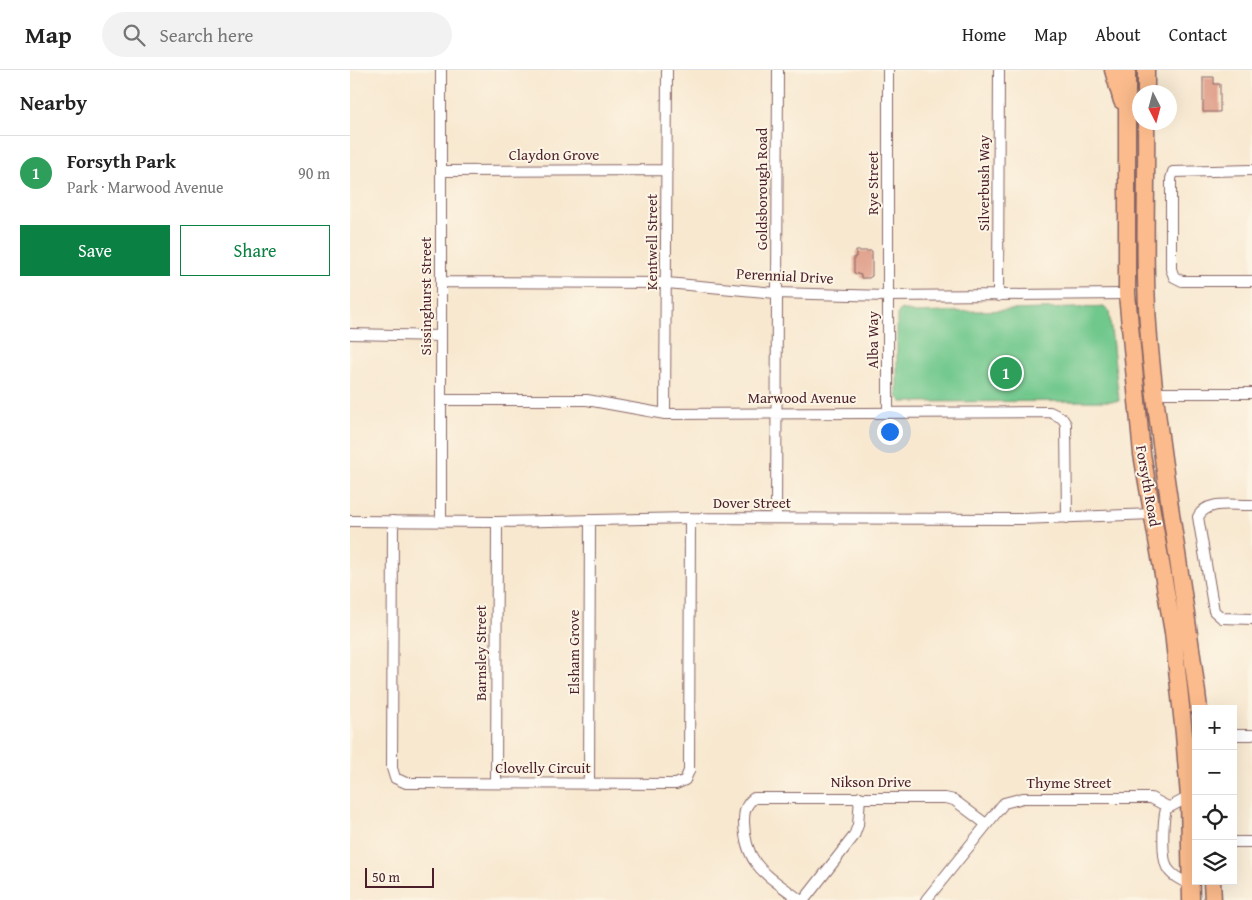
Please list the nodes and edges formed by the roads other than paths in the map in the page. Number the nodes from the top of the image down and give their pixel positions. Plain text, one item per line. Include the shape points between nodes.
1 (441, 70) edge
2 (667, 70) edge
3 (778, 70) edge
4 (888, 70) edge
5 (1000, 70) edge
6 (1113, 70) edge
7 (1127, 70) edge
8 (1147, 71) edge
9 (1146, 85) edge
10 (1128, 128) junction
11 (1146, 130) edge
12 (667, 170) junction
13 (1252, 170) edge
14 (441, 171) junction
15 (1252, 280) edge
16 (441, 282) junction
17 (667, 283) junction
18 (776, 293) junction
19 (1128, 294) junction
20 (1146, 294) junction
21 (887, 296) junction
22 (998, 296) junction
23 (350, 334) edge
24 (441, 336) junction
25 (1156, 393) junction
26 (1252, 393) edge
27 (442, 400) junction
28 (776, 413) junction
29 (888, 413) junction
30 (665, 414) junction
31 (1252, 505) edge
32 (1171, 512) junction
33 (1153, 514) junction
34 (690, 518) junction
35 (776, 518) junction
36 (1067, 518) junction
37 (590, 520) junction
38 (350, 521) edge
39 (393, 521) junction
40 (441, 522) junction
41 (497, 522) junction
42 (1252, 619) edge
43 (1199, 705) edge
44 (1190, 734) edge
45 (1252, 734) edge
46 (1237, 735) edge
47 (496, 783) junction
48 (589, 784) junction
49 (860, 797) junction
50 (1188, 797) junction
51 (1168, 807) junction
52 (986, 824) junction
53 (1193, 840) edge
54 (1237, 842) edge
55 (1252, 842) edge
56 (1192, 868) edge
57 (1212, 885) edge
58 (1191, 893) edge
59 (802, 900) edge
60 (926, 900) edge
61 (1212, 900) edge

1 - 14 street, Sissinghurst Street
2 - 12 street, Kentwell Street
3 - 18 street, Goldsborough Road
4 - 21 street, Rye Street
5 - 22 street, Silverbush Way
6 - 10 highway
7 - 10 highway, Forsyth Road
8 - 9 highway
10 - 19 highway, Forsyth Road
11 - 20 highway, Forsyth Road
12 - 14 street, Claydon Grove
12 - 17 street, Kentwell Street
13 - 15 street via 1182,170 1172,173 1171,268 1174,277 1187,282
14 - 16 street, Sissinghurst Street
16 - 17 street, Perennial Drive
16 - 24 street, Sissinghurst Street
17 - 18 street, Perennial Drive
17 - 30 street, Kentwell Street
18 - 21 street, Perennial Drive
18 - 28 street, Goldsborough Road
19 - 20 highway
19 - 22 street, Perennial Drive
19 - 33 highway, Forsyth Road via 1142,454
20 - 25 highway, Forsyth Road
21 - 22 street, Perennial Drive
21 - 29 street, Alba Way
23 - 24 street
24 - 27 street, Sissinghurst Street
25 - 26 street
25 - 32 highway, Forsyth Road
27 - 30 street, Marwood Avenue via 587,400
27 - 40 street, Sissinghurst Street
28 - 29 street, Marwood Avenue
28 - 30 street, Marwood Avenue
28 - 35 street, Goldsborough Road
29 - 36 street, Marwood Avenue via 1050,412 1058,415 1066,424
31 - 42 street via 1210,506 1198,517 1216,614 1226,619
32 - 33 highway
32 - 43 highway, Forsyth Road
33 - 36 street, Dover Street
33 - 44 highway, Forsyth Road
34 - 35 street, Dover Street
34 - 37 street, Dover Street
34 - 48 street, Clovelly Circuit via 688,775 676,784
35 - 36 street, Dover Street
37 - 41 street, Dover Street
37 - 48 street, Elsham Grove
38 - 39 street, Dover Street
39 - 40 street, Dover Street
39 - 47 street, Clovelly Circuit via 392,774 406,783
40 - 41 street, Dover Street
41 - 47 street, Barnsley Street
44 - 50 highway, Forsyth Road
45 - 46 street
47 - 48 street, Clovelly Circuit
49 - 52 street, Nikson Drive via 954,800
49 - 59 street via 854,836
49 - 59 street, Nikson Drive via 760,797 750,801 744,812 745,843 749,854 754,863
50 - 51 street
50 - 53 highway, Forsyth Road
51 - 52 street, Thyme Street via 1152,798 1023,798 1004,803
51 - 58 street via 1164,817 1165,863
52 - 60 street, Thyme Street
54 - 55 street
56 - 58 highway, Forsyth Road
57 - 61 highway

